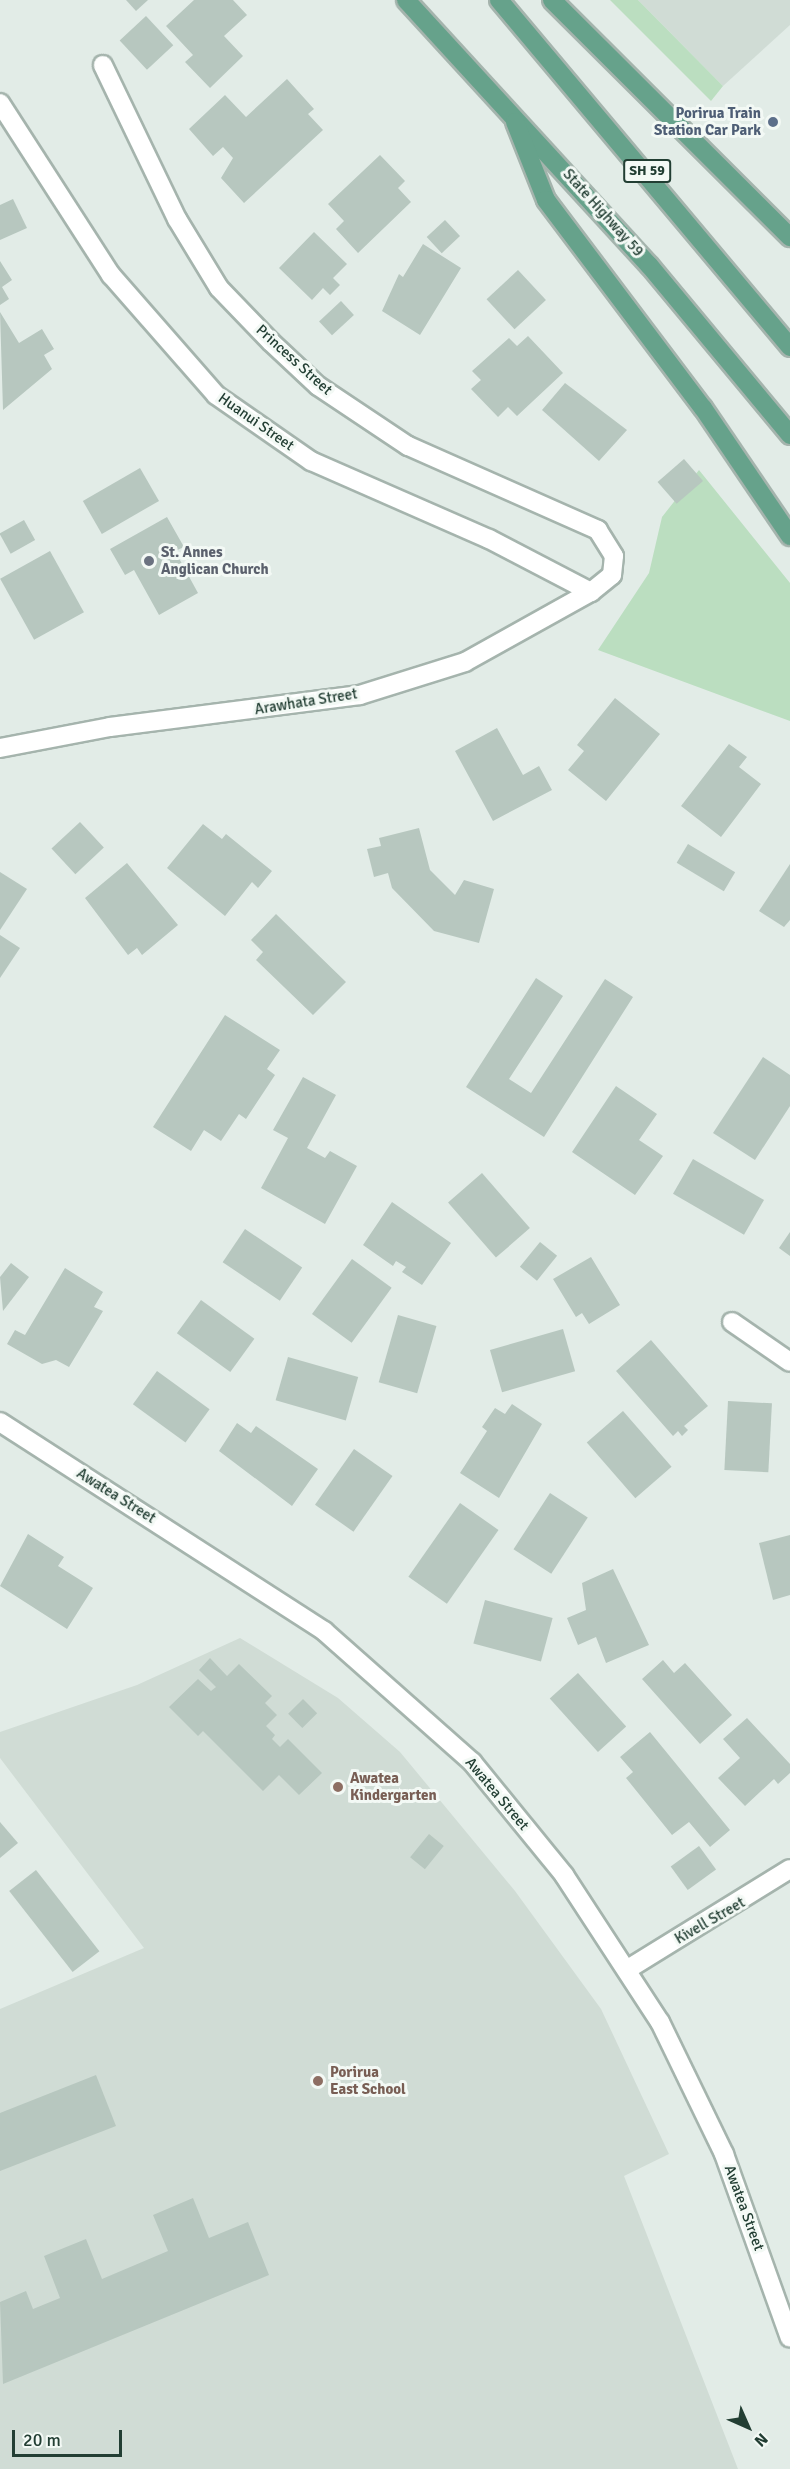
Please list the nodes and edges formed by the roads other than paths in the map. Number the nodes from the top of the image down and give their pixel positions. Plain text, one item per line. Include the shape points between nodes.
1 (406, 0) edge
2 (500, 0) edge
3 (552, 0) edge
4 (103, 65) dead end
5 (0, 103) edge
6 (510, 110) junction
7 (790, 237) edge
8 (790, 347) edge
9 (790, 435) edge
10 (790, 536) edge
11 (591, 592) junction
12 (0, 748) edge
13 (732, 1322) dead end
14 (790, 1362) edge
15 (0, 1422) edge
16 (790, 1869) edge
17 (628, 1969) junction
18 (790, 2338) edge

1 - 6 main road, State Highway 59
2 - 8 main road, SH 59
3 - 7 main road
4 - 11 street, Princess Street via 177,219 219,288 318,386 408,446 598,530 614,556 612,575
5 - 11 street, Huanui Street via 111,275 216,395 311,461 489,539
6 - 9 main road, State Highway 59 via 649,265
6 - 10 main road via 546,200 703,408
11 - 12 street, Arawhata Street via 465,662 360,695 110,727
13 - 14 street
15 - 17 street, Awatea Street via 324,1631 390,1684 472,1762 564,1875
16 - 17 street, Kivell Street
17 - 18 street, Awatea Street via 724,2154

